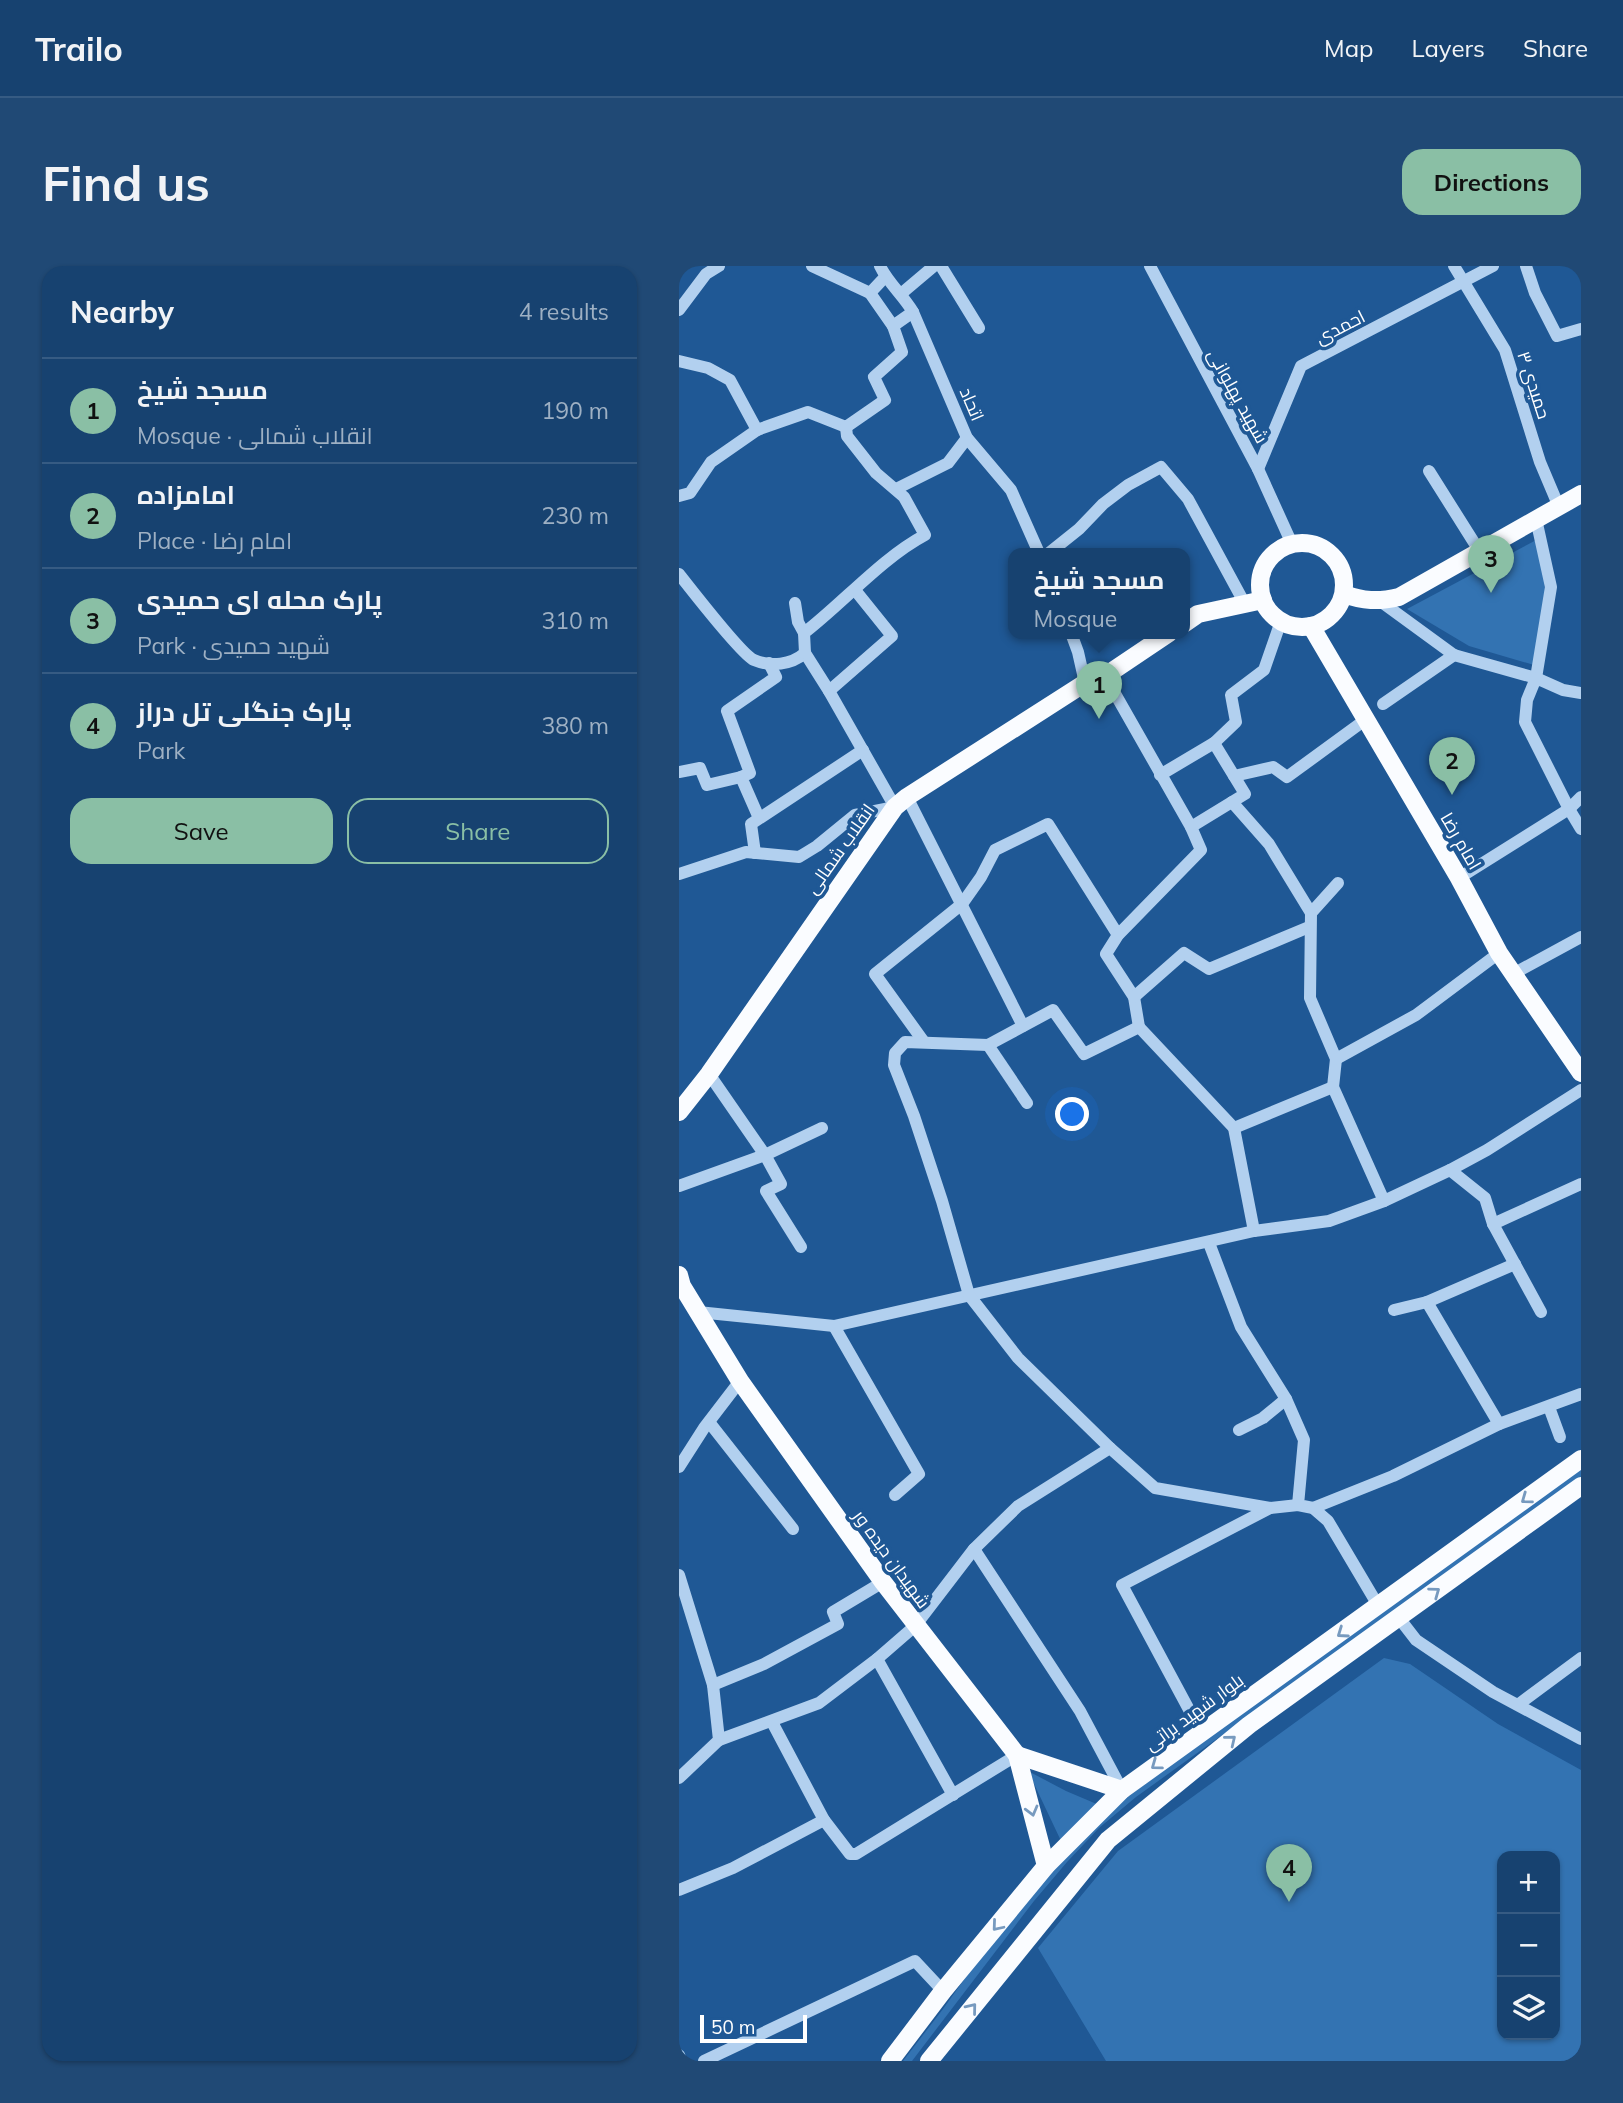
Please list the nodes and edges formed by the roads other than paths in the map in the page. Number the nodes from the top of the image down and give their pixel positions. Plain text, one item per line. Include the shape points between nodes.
1 (719, 266) edge
2 (812, 266) edge
3 (934, 266) edge
4 (941, 266) edge
5 (1150, 266) edge
6 (1454, 266) edge
7 (1493, 266) edge
8 (1526, 266) edge
9 (883, 271) edge
10 (1464, 280) junction
11 (870, 293) junction
12 (902, 293) junction
13 (679, 310) edge
14 (913, 312) junction
15 (893, 326) junction
16 (979, 328) dead end
17 (1581, 329) edge
18 (679, 361) edge
19 (846, 427) junction
20 (757, 430) junction
21 (967, 438) junction
22 (1258, 468) junction
23 (1429, 471) dead end
24 (897, 489) junction
25 (1581, 495) edge
26 (679, 496) edge
27 (1559, 508) junction
28 (1535, 519) junction
29 (1292, 544) junction
30 (1037, 548) edge
31 (1055, 548) edge
32 (1480, 552) junction
33 (679, 574) edge
34 (855, 590) junction
35 (1344, 594) junction
36 (1380, 601) junction
37 (1254, 602) junction
38 (795, 603) dead end
39 (1190, 620) edge
40 (1281, 621) junction
41 (1311, 626) junction
42 (804, 633) junction
43 (1073, 639) edge
44 (1160, 639) edge
45 (804, 653) junction
46 (1454, 654) junction
47 (769, 663) junction
48 (1105, 676) junction
49 (1536, 678) junction
50 (1085, 683) junction
51 (829, 691) junction
52 (1581, 693) edge
53 (1383, 704) dead end
54 (1365, 720) junction
55 (1214, 743) junction
56 (863, 750) junction
57 (679, 772) edge
58 (1160, 775) junction
59 (1234, 776) junction
60 (741, 777) junction
61 (1581, 797) edge
62 (901, 802) junction
63 (1232, 802) junction
64 (1575, 807) edge
65 (759, 818) junction
66 (1191, 827) junction
67 (1581, 829) edge
68 (755, 853) junction
69 (679, 874) edge
70 (1459, 878) junction
71 (1338, 883) dead end
72 (962, 904) junction
73 (1310, 920) junction
74 (1118, 935) junction
75 (1581, 937) edge
76 (1499, 953) junction
77 (1513, 974) junction
78 (1134, 997) junction
79 (1023, 1026) junction
80 (1139, 1027) junction
81 (924, 1042) junction
82 (988, 1045) junction
83 (1336, 1059) junction
84 (1581, 1073) edge
85 (709, 1074) junction
86 (1333, 1087) junction
87 (1581, 1090) edge
88 (1027, 1103) dead end
89 (679, 1112) edge
90 (822, 1128) dead end
91 (1234, 1128) junction
92 (765, 1155) junction
93 (1450, 1170) junction
94 (679, 1186) edge
95 (1578, 1189) edge
96 (1384, 1201) junction
97 (1493, 1224) junction
98 (1254, 1231) junction
99 (1209, 1242) junction
100 (801, 1247) dead end
101 (1515, 1264) junction
102 (680, 1282) edge
103 (969, 1295) junction
104 (1427, 1302) junction
105 (1394, 1310) dead end
106 (698, 1312) junction
107 (1541, 1312) dead end
108 (834, 1326) junction
109 (740, 1381) junction
110 (1581, 1394) edge
111 (1286, 1399) junction
112 (1549, 1407) junction
113 (709, 1422) junction
114 (1499, 1424) junction
115 (1239, 1430) dead end
116 (1560, 1437) dead end
117 (1110, 1448) junction
118 (1581, 1459) edge
119 (679, 1467) edge
120 (1581, 1486) edge
121 (895, 1494) dead end
122 (1298, 1505) junction
123 (1270, 1507) junction
124 (1313, 1508) junction
125 (793, 1529) dead end
126 (974, 1549) junction
127 (679, 1575) edge
128 (883, 1582) junction
129 (1379, 1607) junction
130 (1399, 1618) junction
131 (915, 1626) junction
132 (1581, 1658) edge
133 (877, 1659) junction
134 (713, 1685) junction
135 (1519, 1704) junction
136 (772, 1722) junction
137 (1201, 1732) junction
138 (1581, 1739) edge
139 (719, 1740) junction
140 (1017, 1755) junction
141 (679, 1778) edge
142 (1122, 1790) junction
143 (953, 1794) junction
144 (824, 1820) junction
145 (1046, 1866) junction
146 (679, 1890) edge
147 (943, 1991) junction
148 (679, 2055) edge
149 (681, 2061) edge
150 (704, 2061) edge
151 (890, 2061) edge
152 (929, 2061) edge

1 - 13 street via 706,274
2 - 11 street
3 - 12 street
4 - 16 street
5 - 22 street, شهید پهلوانی
6 - 10 street, حمیدی ۳
7 - 10 street, احمدی
8 - 17 street via 1557,337
9 - 11 street
9 - 12 street, اتحاد
10 - 22 street, احمدی via 1301,366
10 - 27 street, حمیدی ۳ via 1505,350
11 - 15 street
12 - 14 street, اتحاد
14 - 15 street
14 - 21 street, اتحاد
15 - 19 street via 902,352 874,377 885,400
18 - 20 street via 708,368 730,380
19 - 20 street via 808,412
19 - 24 street via 847,436 876,473
20 - 26 street via 711,461 690,492
21 - 24 street via 948,463
21 - 30 street, اتحاد via 1011,490
22 - 29 street, شهید پهلوانی
23 - 32 street
24 - 34 street via 925,535 902,547
25 - 27 main road
27 - 28 main road
28 - 32 main road
28 - 49 street via 1551,587
29 - 35 main road via 1324,548 1335,558 1342,570
29 - 37 main road via 1272,555 1264,566
31 - 37 street via 1103,504 1161,467 1188,499
32 - 36 main road via 1399,597
33 - 47 street via 751,659
34 - 42 street
34 - 51 street via 892,636
35 - 36 main road
35 - 41 main road via 1329,618
36 - 46 street
37 - 39 main road
37 - 40 main road
38 - 42 street
40 - 41 main road
40 - 55 street via 1264,670 1231,695 1236,722
41 - 54 main road, امام رضا
42 - 45 street
43 - 50 street
44 - 48 main road, انقلاب شمالی
45 - 47 street via 796,661
45 - 51 street
46 - 49 street
46 - 53 street
47 - 60 street via 776,677 727,711 750,773
48 - 50 main road, انقلاب شمالی
48 - 58 street
49 - 52 street
49 - 64 street via 1525,722
50 - 62 main road, انقلاب شمالی
51 - 56 street
54 - 59 street via 1287,777 1273,766
54 - 70 main road, امام رضا
55 - 58 street
55 - 59 street
56 - 62 street
56 - 65 street
57 - 60 street via 700,768 707,785
58 - 66 street
59 - 63 street via 1245,794
60 - 65 street
61 - 64 street
62 - 68 street via 855,815 799,857
62 - 72 street
62 - 85 main road, انقلاب شمالی
63 - 66 street
63 - 73 street via 1269,844
64 - 67 street
64 - 70 street
65 - 68 street via 751,824
66 - 74 street via 1201,850
68 - 69 street
70 - 76 main road, امام رضا
71 - 73 street
72 - 74 street via 995,850 1048,824
72 - 79 street
72 - 81 street via 875,974
73 - 78 street via 1209,969 1184,953
73 - 83 street via 1310,998
74 - 78 street via 1106,954
75 - 77 street
76 - 77 main road, امام رضا
76 - 83 street via 1416,1015
77 - 84 main road, امام رضا
78 - 80 street
79 - 80 street via 1053,1010 1084,1054
79 - 82 street
80 - 91 street
81 - 82 street
81 - 103 street via 905,1042 895,1053 894,1065
82 - 88 street
83 - 86 street
85 - 89 main road, انقلاب شمالی
85 - 92 street
86 - 91 street
86 - 96 street
87 - 93 street
90 - 92 street
91 - 98 street
92 - 94 street
92 - 100 street via 781,1184 766,1191
93 - 96 street
93 - 97 street via 1485,1198
95 - 97 street
96 - 98 street via 1329,1221
97 - 101 street
98 - 99 street
99 - 103 street
99 - 111 street via 1241,1327
101 - 104 street
101 - 107 street
102 - 106 main road, شهیدان دیده ور
103 - 108 street
103 - 117 street via 1018,1358
104 - 105 street
104 - 114 street
106 - 108 street
106 - 109 main road, شهیدان دیده ور
108 - 121 street via 919,1474
109 - 113 street
109 - 128 main road, شهیدان دیده ور
110 - 112 street
111 - 115 street
111 - 122 street via 1304,1440
112 - 114 street
112 - 116 street
113 - 119 street
113 - 125 street
114 - 124 street via 1393,1476
117 - 123 street via 1155,1488
117 - 126 street via 1018,1506
118 -> 129 main road, بلوار شهید براتی
130 -> 120 main road
122 - 123 street
122 - 124 street
123 - 137 street via 1122,1585
124 - 129 street via 1328,1521
126 - 131 street
126 - 142 street via 1080,1711
127 - 134 street
128 - 131 main road, شهیدان دیده ور
128 - 134 street via 833,1612 838,1624
129 -> 137 main road, بلوار شهید براتی
130 - 135 street via 1416,1640 1493,1692
152 -> 130 main road via 1108,1840 1249,1725
131 - 133 street
131 - 140 main road, شهیدان دیده ور
132 - 135 street
133 - 136 street via 819,1703
133 - 143 street
134 - 139 street
135 - 138 street
136 - 139 street
136 - 144 street
137 -> 142 main road, بلوار شهید براتی
139 - 141 street
140 - 142 main road
140 - 143 street
140 -> 145 main road, شهیدان دیده ور
142 - 145 main road, بلوار شهید براتی
143 - 144 street via 856,1854 845,1850
144 - 146 street via 733,1868
145 -> 147 main road, بلوار شهید براتی
147 - 150 street via 915,1961
147 - 151 main road, بلوار شهید براتی
148 - 149 street

